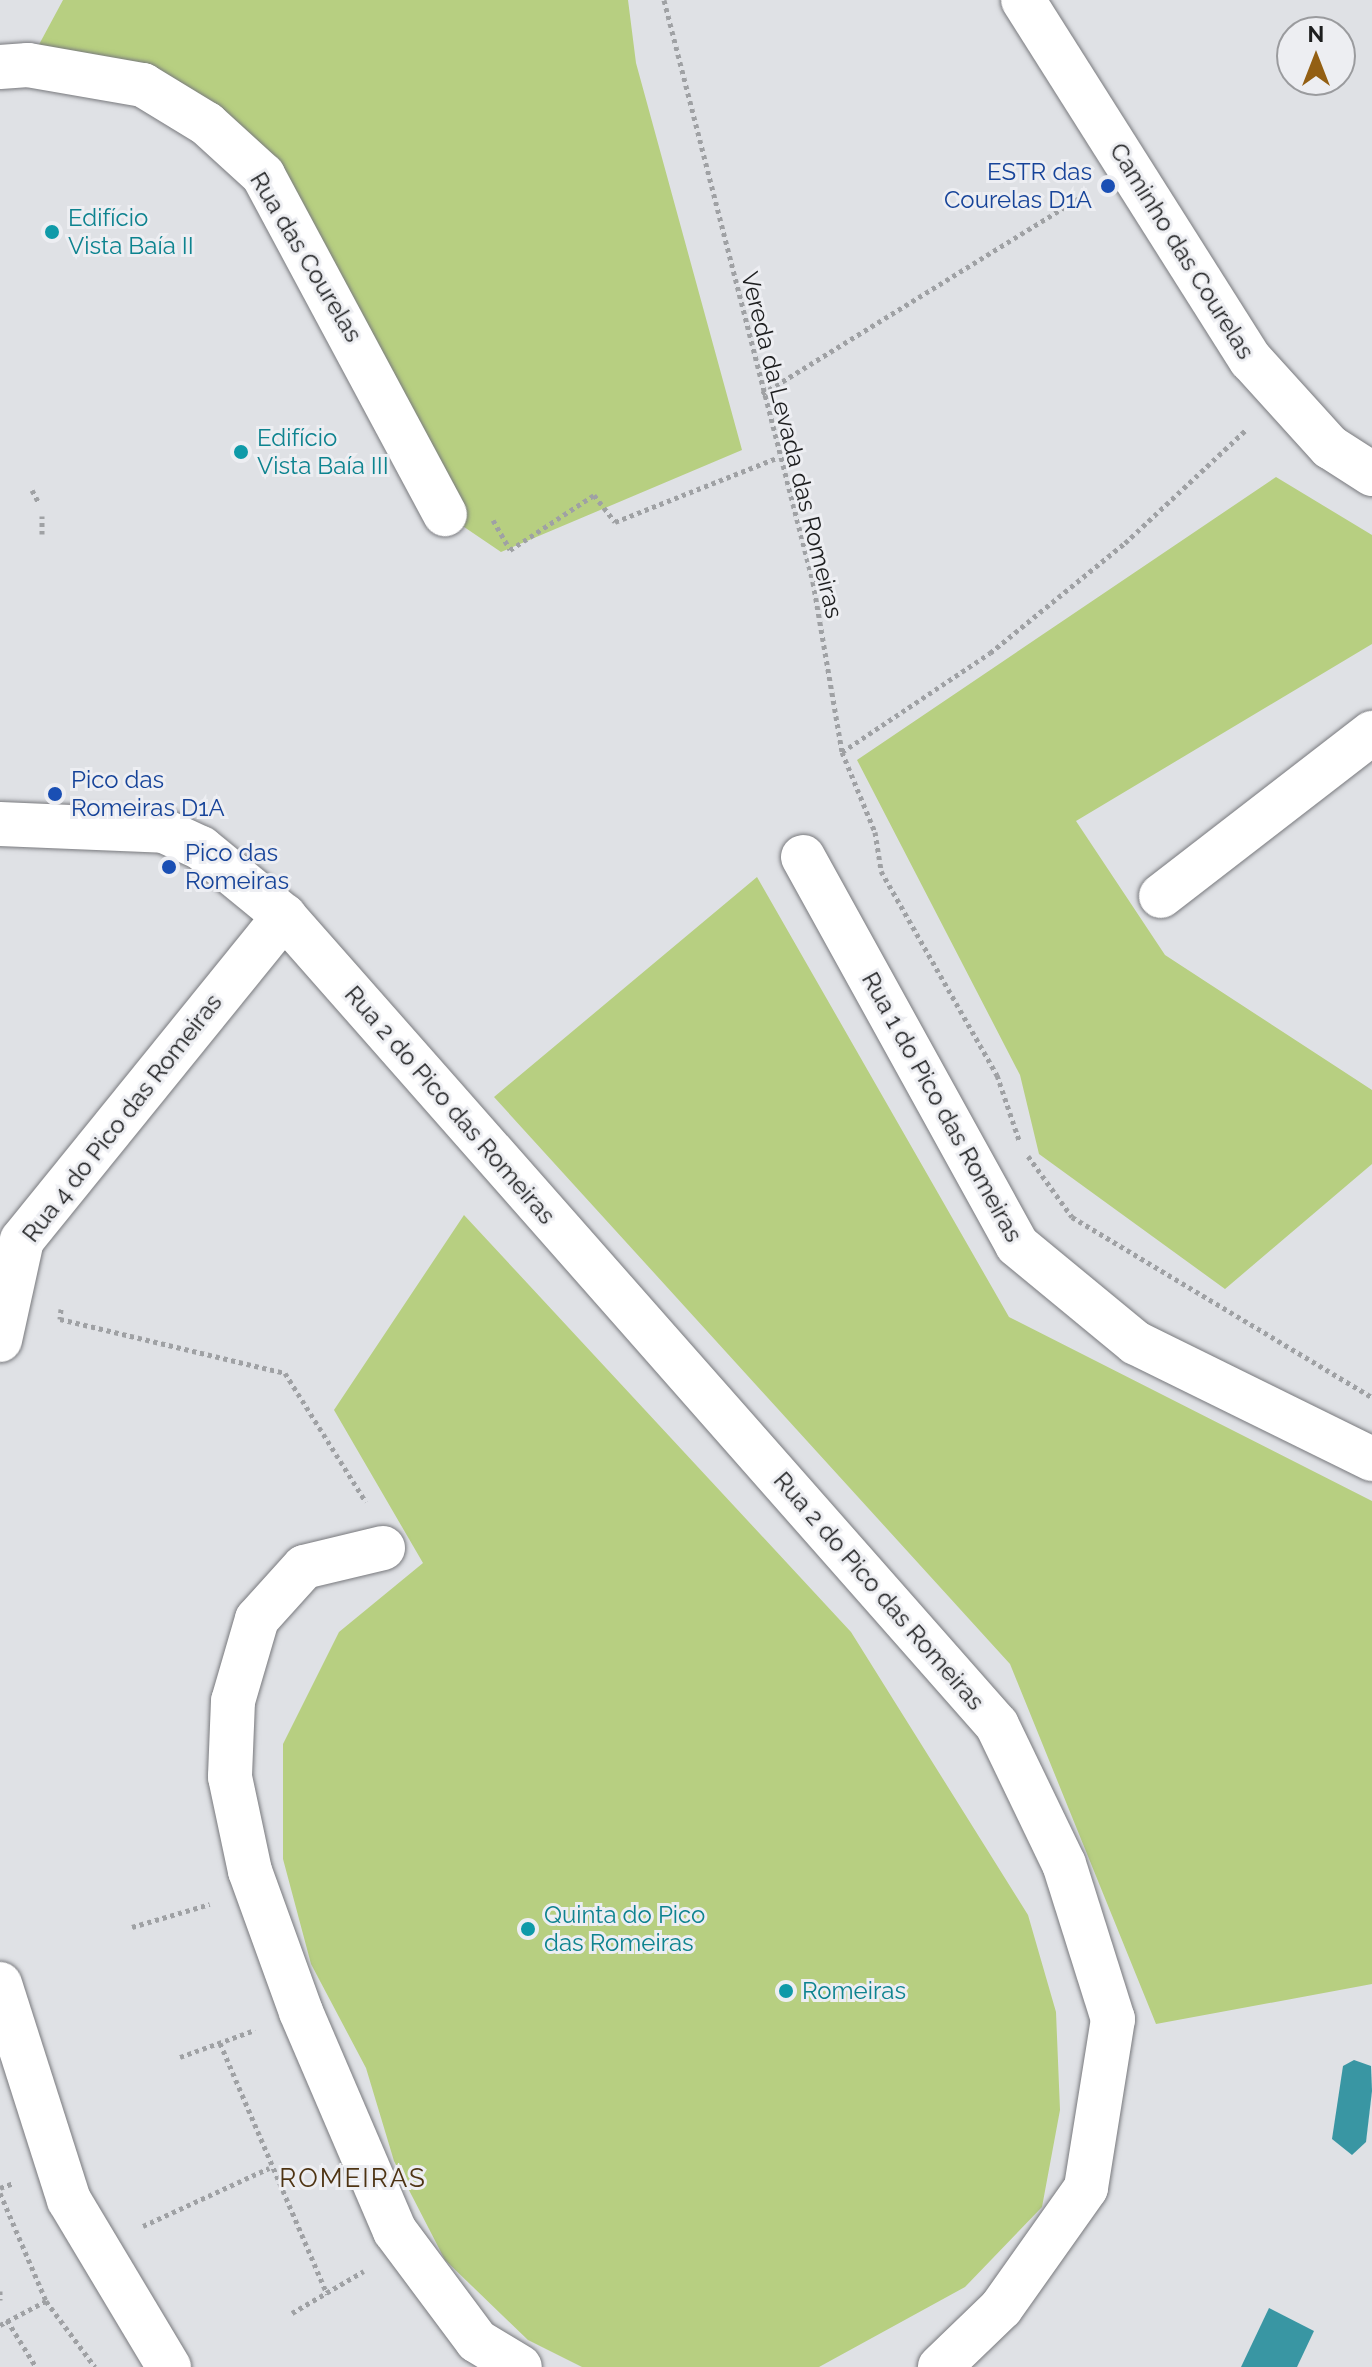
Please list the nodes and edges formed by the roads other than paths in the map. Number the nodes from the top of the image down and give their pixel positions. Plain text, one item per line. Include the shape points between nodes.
1 (1023, 0) edge
2 (0, 67) edge
3 (1372, 474) edge
4 (445, 514) dead end
5 (1372, 733) edge
6 (0, 824) edge
7 (803, 857) dead end
8 (1161, 896) dead end
9 (284, 916) junction
10 (0, 1340) edge
11 (1372, 1459) edge
12 (383, 1548) road end
13 (0, 1984) edge
14 (169, 2367) edge
15 (520, 2367) edge
16 (940, 2367) edge

1 - 3 street, Caminho das Courelas via 1278,397 1330,447
2 - 4 street, Rua das Courelas via 28,65 143,85 207,124 263,175
5 - 8 street
6 - 9 street, Rua 2 do Pico das Romeiras via 164,831 201,848
7 - 11 street, Rua 1 do Pico das Romeiras via 1017,1245 1136,1343
9 - 10 street, Rua 4 do Pico das Romeiras via 22,1240
9 - 16 street, Rua 2 do Pico das Romeiras via 997,1725 1064,1864 1113,2019 1086,2188 1001,2308
12 - 15 street via 304,1567 257,1619 233,1701 230,1777 250,1871 301,2012 395,2231 477,2341
13 - 14 street via 69,2200

